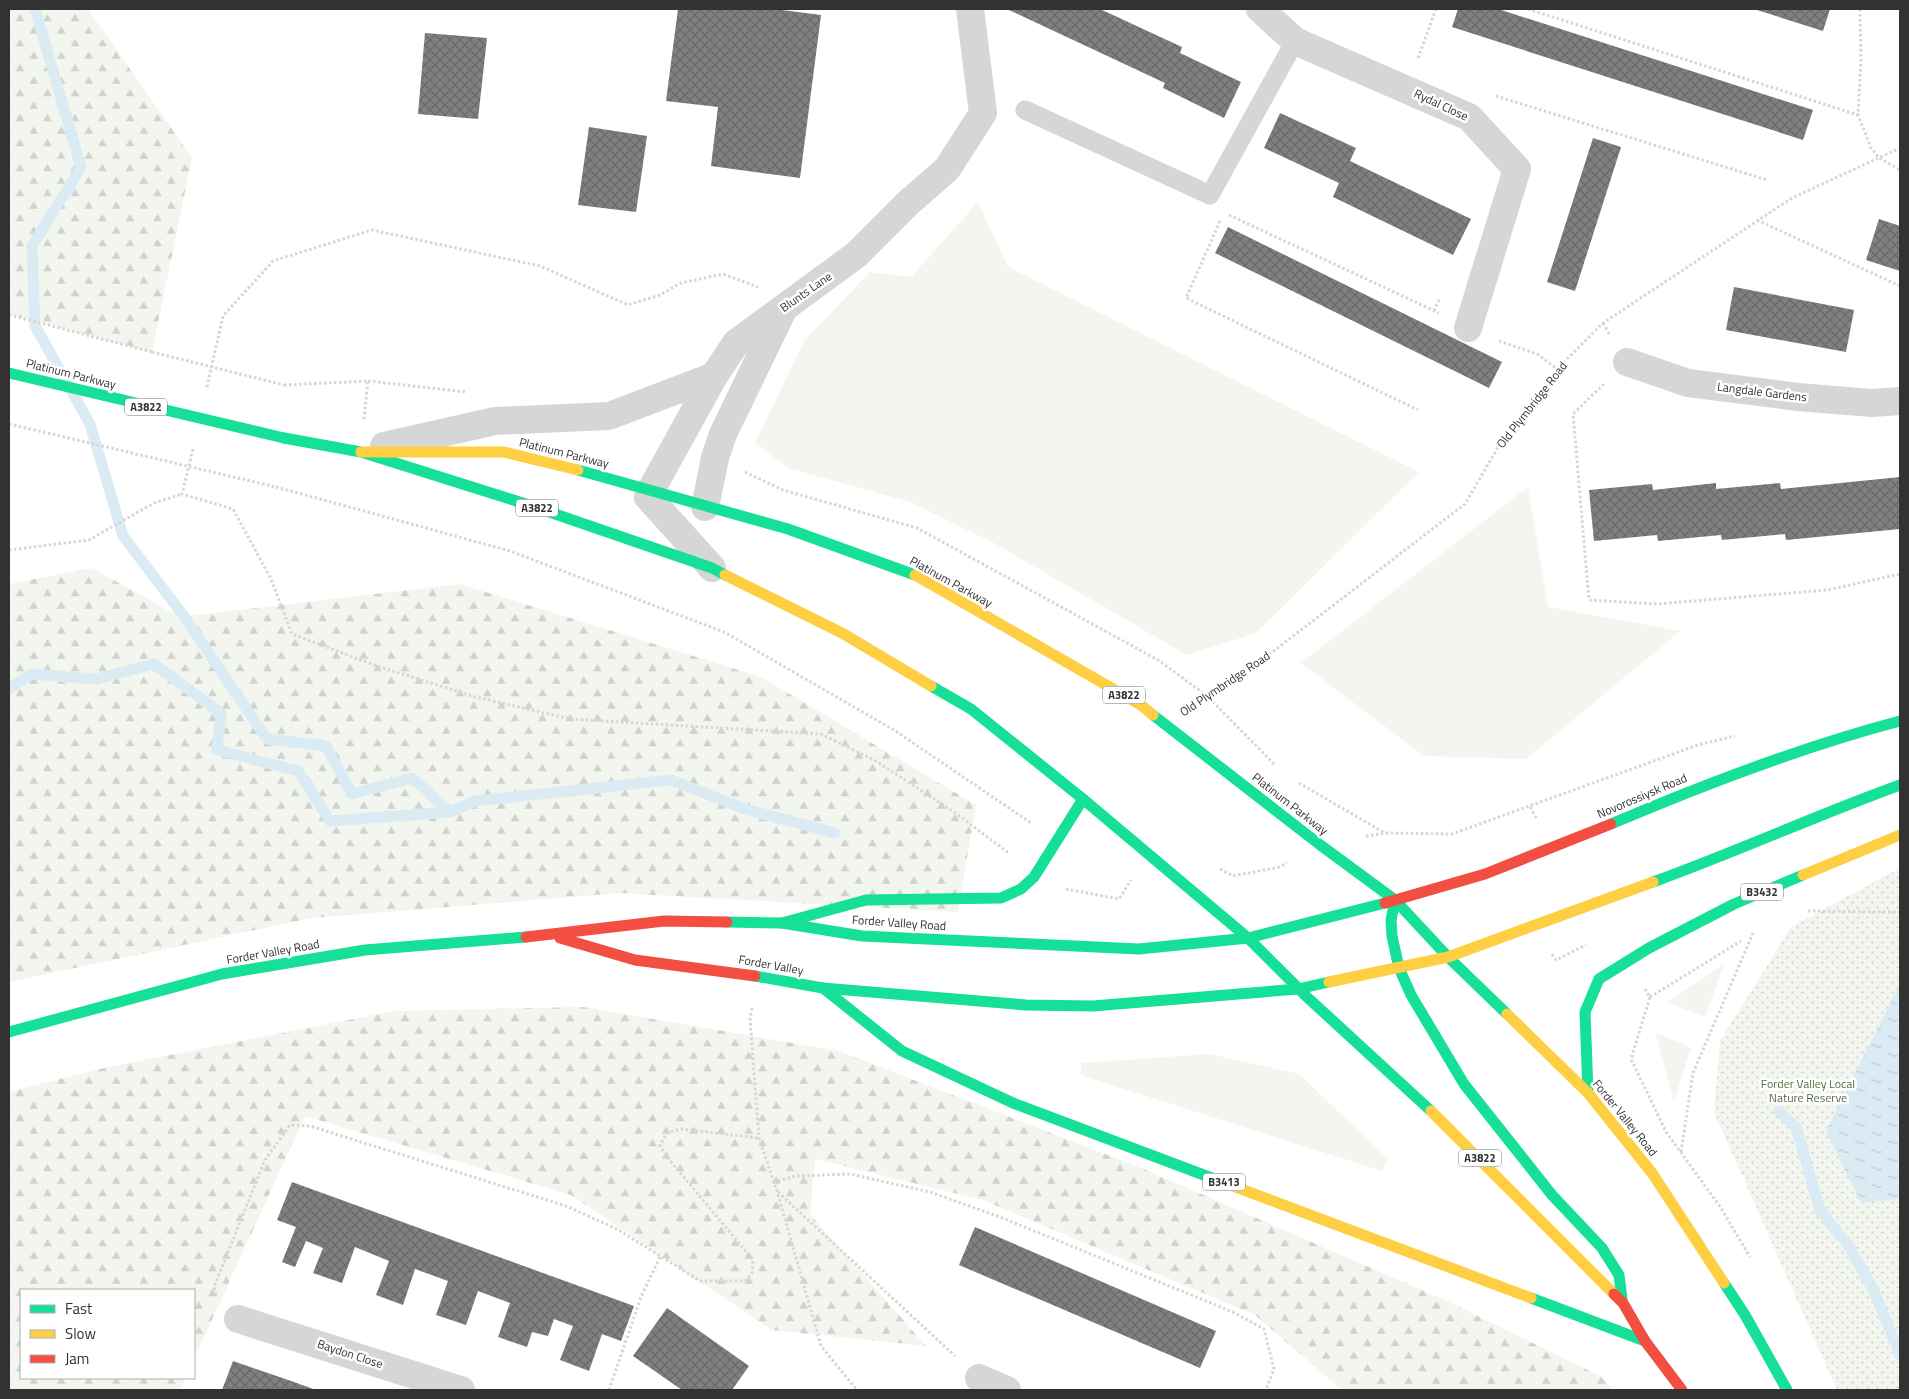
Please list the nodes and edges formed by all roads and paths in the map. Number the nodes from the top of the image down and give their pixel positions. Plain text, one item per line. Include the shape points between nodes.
1 (970, 9) edge
2 (1260, 9) edge
3 (1436, 9) edge
4 (1528, 9) edge
5 (1860, 9) edge
6 (1295, 40) junction
7 (1398, 86) junction
8 (1490, 94) dead end
9 (1025, 110) dead end
10 (1858, 115) junction
11 (1900, 148) edge
12 (1880, 158) junction
13 (1900, 170) edge
14 (1766, 180) dead end
15 (1757, 220) junction
16 (1900, 286) edge
17 (1444, 291) dead end
18 (784, 306) junction
19 (1434, 311) junction
20 (9, 315) edge
21 (1468, 328) junction
22 (1627, 362) joint
23 (1558, 369) junction
24 (9, 373) edge
25 (714, 376) junction
26 (1900, 401) edge
27 (1418, 410) dead end
28 (9, 424) edge
29 (361, 452) junction
30 (651, 490) junction
31 (182, 494) dead end
32 (706, 508) junction
33 (9, 550) edge
34 (712, 568) junction
35 (1900, 574) edge
36 (1900, 721) edge
37 (1166, 726) junction
38 (1900, 785) edge
39 (1083, 799) junction
40 (1530, 807) dead end
41 (1508, 814) dead end
42 (1385, 833) dead end
43 (1900, 835) edge
44 (1056, 840) junction
45 (1553, 848) junction
46 (1395, 900) junction
47 (1800, 910) dead end
48 (1900, 912) edge
49 (782, 923) junction
50 (1538, 924) junction
51 (1753, 933) dead end
52 (549, 935) junction
53 (1248, 938) junction
54 (1589, 944) dead end
55 (1448, 957) junction
56 (1629, 961) junction
57 (1399, 968) junction
58 (715, 969) joint
59 (759, 977) junction
60 (823, 988) junction
61 (1298, 989) junction
62 (9, 1032) edge
63 (1588, 1093) junction
64 (759, 1138) junction
65 (1681, 1153) junction
66 (773, 1182) junction
67 (777, 1191) junction
68 (661, 1255) junction
69 (1750, 1258) dead end
70 (1623, 1303) junction
71 (238, 1319) joint
72 (1645, 1341) junction
73 (979, 1378) joint
74 (461, 1390) edge
75 (609, 1390) edge
76 (857, 1390) edge
77 (1007, 1390) edge
78 (1266, 1390) edge
79 (1682, 1390) edge
80 (1788, 1390) edge

1 - 18 street, Blunts Lane via 983,113 947,169 856,255
2 - 6 street, Rydal Close
3 - 7 path via 1414,70
4 - 10 path
5 - 10 path
6 - 7 street, Rydal Close
6 - 9 lane via 1210,195
7 - 21 street, Rydal Close via 1469,117 1517,169
8 - 14 path
10 - 12 path via 1871,148
11 - 12 path
12 - 13 path
12 - 15 path, Old Plymbridge Road via 1792,198
15 - 16 path
15 - 23 path, Old Plymbridge Road via 1603,323
17 - 19 path
18 - 25 street, Blunts Lane via 736,344
18 - 32 street via 723,434
19 - 21 path
19 - 27 path via 1224,212 1186,298
20 - 29 path, bridge via 284,386 368,382
21 - 23 path via 1537,354
22 - 26 street, Langdale Gardens via 1688,383 1798,397 1872,403
22 - 35 path via 1573,414 1589,600 1657,604 1817,591
23 - 37 path, Old Plymbridge Road via 1504,437 1465,504 1245,674 1206,694
24 - 29 main road, Platinum Parkway / A3822, bridge via 284,438
25 - 29 street via 608,416 495,421
25 - 30 street, Blunts Lane
28 - 44 path, bridge via 276,487 510,551 724,632 894,730
29 - 30 main road, Platinum Parkway / A3822 via 504,452
29 - 34 main road, Platinum Parkway / A3822
30 - 32 main road, Platinum Parkway / A3822
30 - 34 street via 648,497
31 - 33 path via 154,503 89,540
32 - 37 main road, Platinum Parkway / A3822 via 788,529 909,572 1142,705
34 - 39 main road, Platinum Parkway / A3822 via 842,633 971,709
36 - 45 main road, Novorossiysk Road via 1846,735 1704,784
37 - 46 main road, Platinum Parkway / A3822
38 - 50 main road via 1823,813 1705,863
39 - 44 main road
39 - 53 main road, Platinum Parkway / A3822
40 - 45 path
41 - 42 path via 1452,834
43 - 56 main road, B3432 via 1734,904
44 - 49 main road via 1034,877 1021,889 1001,898 866,900
45 - 46 main road, Novorossiysk Road via 1485,874
46 - 53 main road, Forder Valley Road
46 - 55 main road, Forder Valley Road / A3822
46 - 57 main road via 1391,920
47 - 48 path
49 - 52 main road, Forder Valley Road via 664,921
49 - 53 main road, Forder Valley Road via 862,936 1139,949
50 - 54 path via 1556,960
50 - 55 main road
51 - 65 path via 1693,1073
52 - 58 main road, Forder Valley Road via 635,960
52 - 62 main road, Forder Valley Road via 365,950 222,974
53 - 61 main road, A3822
55 - 57 main road
55 - 63 main road, Forder Valley Road / A3822
56 - 63 main road, B3432 via 1599,979 1585,1012
56 - 65 path via 1650,997 1631,1059 1666,1132
57 - 61 main road
57 - 70 main road via 1411,996 1464,1084 1552,1195 1602,1248 1618,1275
58 - 59 main road, Forder Valley
59 - 60 main road, Forder Valley
59 - 64 path via 750,1018
60 - 61 main road via 1026,1005 1093,1006
60 - 72 main road, B3413 via 902,1051 1013,1103
61 - 70 main road, A3822 via 1454,1132
63 - 80 main road, Forder Valley Road / A3822 via 1652,1173 1745,1315
64 - 66 path
64 - 68 path via 681,1129 667,1133 660,1145 753,1260 752,1273 746,1281 700,1281
65 - 69 path via 1721,1208
66 - 67 path
66 - 78 path via 796,1176 850,1174 930,1192 1000,1217 1233,1312 1264,1329 1274,1369
67 - 73 path
67 - 76 path via 821,1346
68 - 71 path via 617,1229 566,1206 310,1126 290,1125 265,1160 214,1287 218,1305
68 - 75 path via 642,1296
70 - 72 main road, A3822
71 - 74 street, Baydon Close
72 - 79 main road, A3822
73 - 77 street

